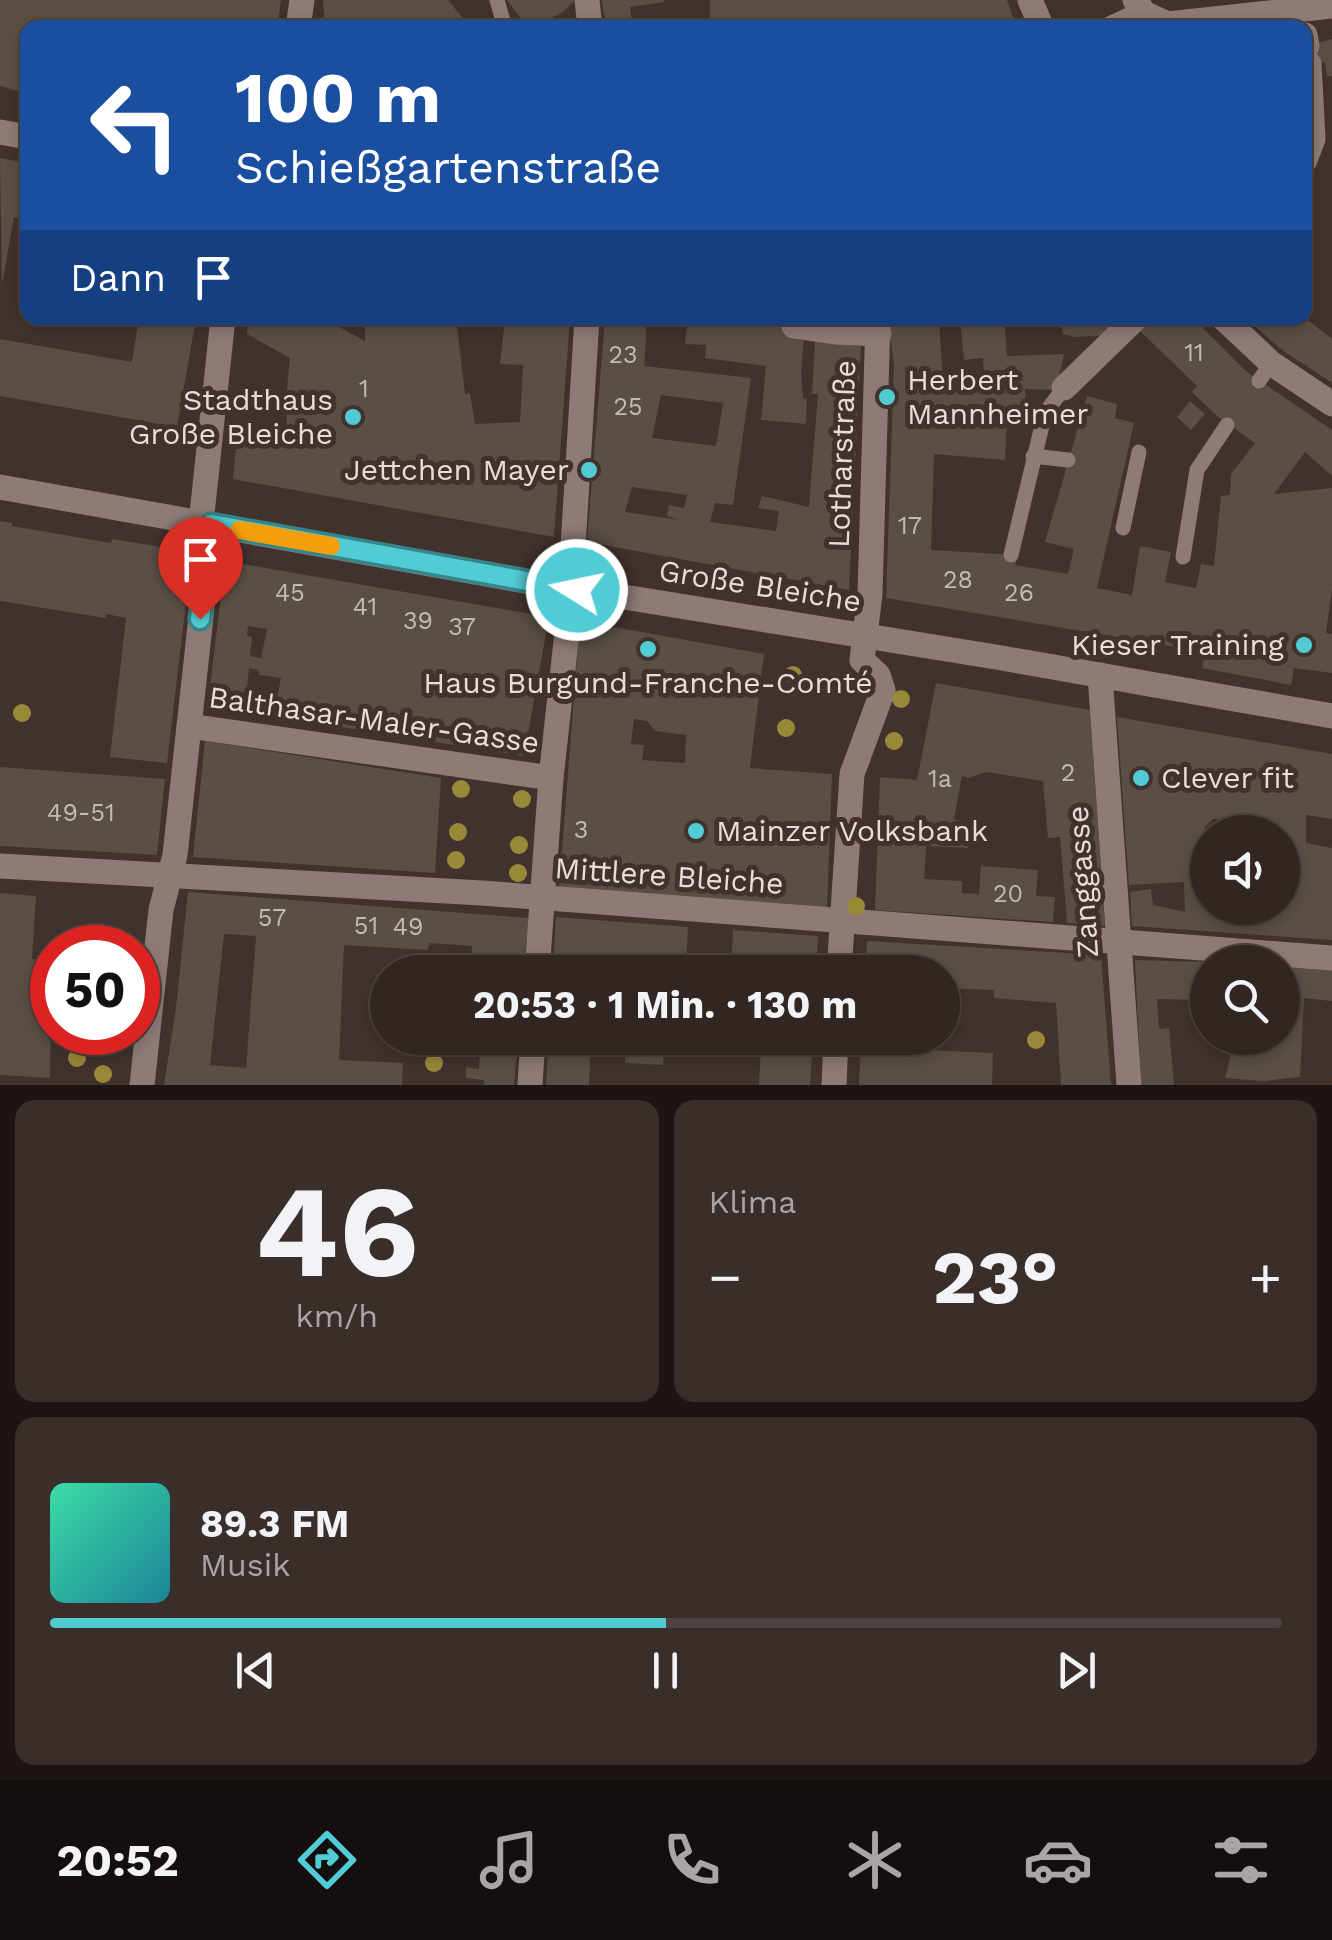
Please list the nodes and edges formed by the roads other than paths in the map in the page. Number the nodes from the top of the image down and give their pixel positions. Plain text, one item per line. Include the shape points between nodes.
1 (1332, 6) edge
2 (1139, 7) edge
3 (1161, 20) edge
4 (1312, 29) edge
5 (1312, 115) edge
6 (1315, 148) edge
7 (222, 325) edge
8 (586, 325) edge
9 (1129, 325) edge
10 (1228, 325) edge
11 (794, 326) dead end
12 (878, 326) edge
13 (1064, 388) joint
14 (1332, 404) edge
15 (1227, 424) dead end
16 (1138, 452) dead end
17 (1034, 456) junction
18 (1068, 460) dead end
19 (0, 487) edge
20 (206, 524) junction
21 (1124, 528) dead end
22 (1011, 555) dead end
23 (1184, 557) dead end
24 (577, 590) junction
25 (866, 636) junction
26 (1100, 675) junction
27 (1332, 716) edge
28 (188, 726) junction
29 (551, 778) junction
30 (0, 866) edge
31 (170, 878) junction
32 (541, 898) junction
33 (841, 922) junction
34 (1120, 943) junction
35 (538, 955) edge
36 (839, 955) edge
37 (1332, 958) edge
38 (532, 1055) edge
39 (835, 1055) edge
40 (142, 1085) edge
41 (530, 1085) edge
42 (834, 1085) edge
43 (1129, 1085) edge

1 - 4 street
2 - 3 street
5 - 6 street
7 - 20 street
8 - 24 street via 572,546
9 - 13 street
10 - 14 street via 1265,372
11 - 12 street, Lotharstraße
12 - 25 street, Lotharstraße
13 - 17 lane via 1045,413
15 - 23 lane via 1197,470
16 - 21 lane via 1129,471
17 - 18 lane
17 - 22 lane
19 - 20 street, Große Bleiche
20 - 24 street, Große Bleiche
20 - 28 street
24 - 25 street, Große Bleiche
24 - 29 street
25 - 26 street, Große Bleiche
25 - 33 street, Lotharstraße via 862,660 878,674 883,690 852,774
26 - 27 street, Große Bleiche
26 - 34 street, Zanggasse
28 - 29 street, Balthasar-Maler-Gasse via 277,745
28 - 31 street
29 - 32 street
30 - 31 street, Mittlere Bleiche
31 - 32 street, Mittlere Bleiche
31 - 40 street
32 - 33 street, Mittlere Bleiche
32 - 35 street
33 - 34 street, Mittlere Bleiche
33 - 36 street
34 - 37 street, Mittlere Bleiche
34 - 43 street, Zanggasse
38 - 41 street
39 - 42 street

